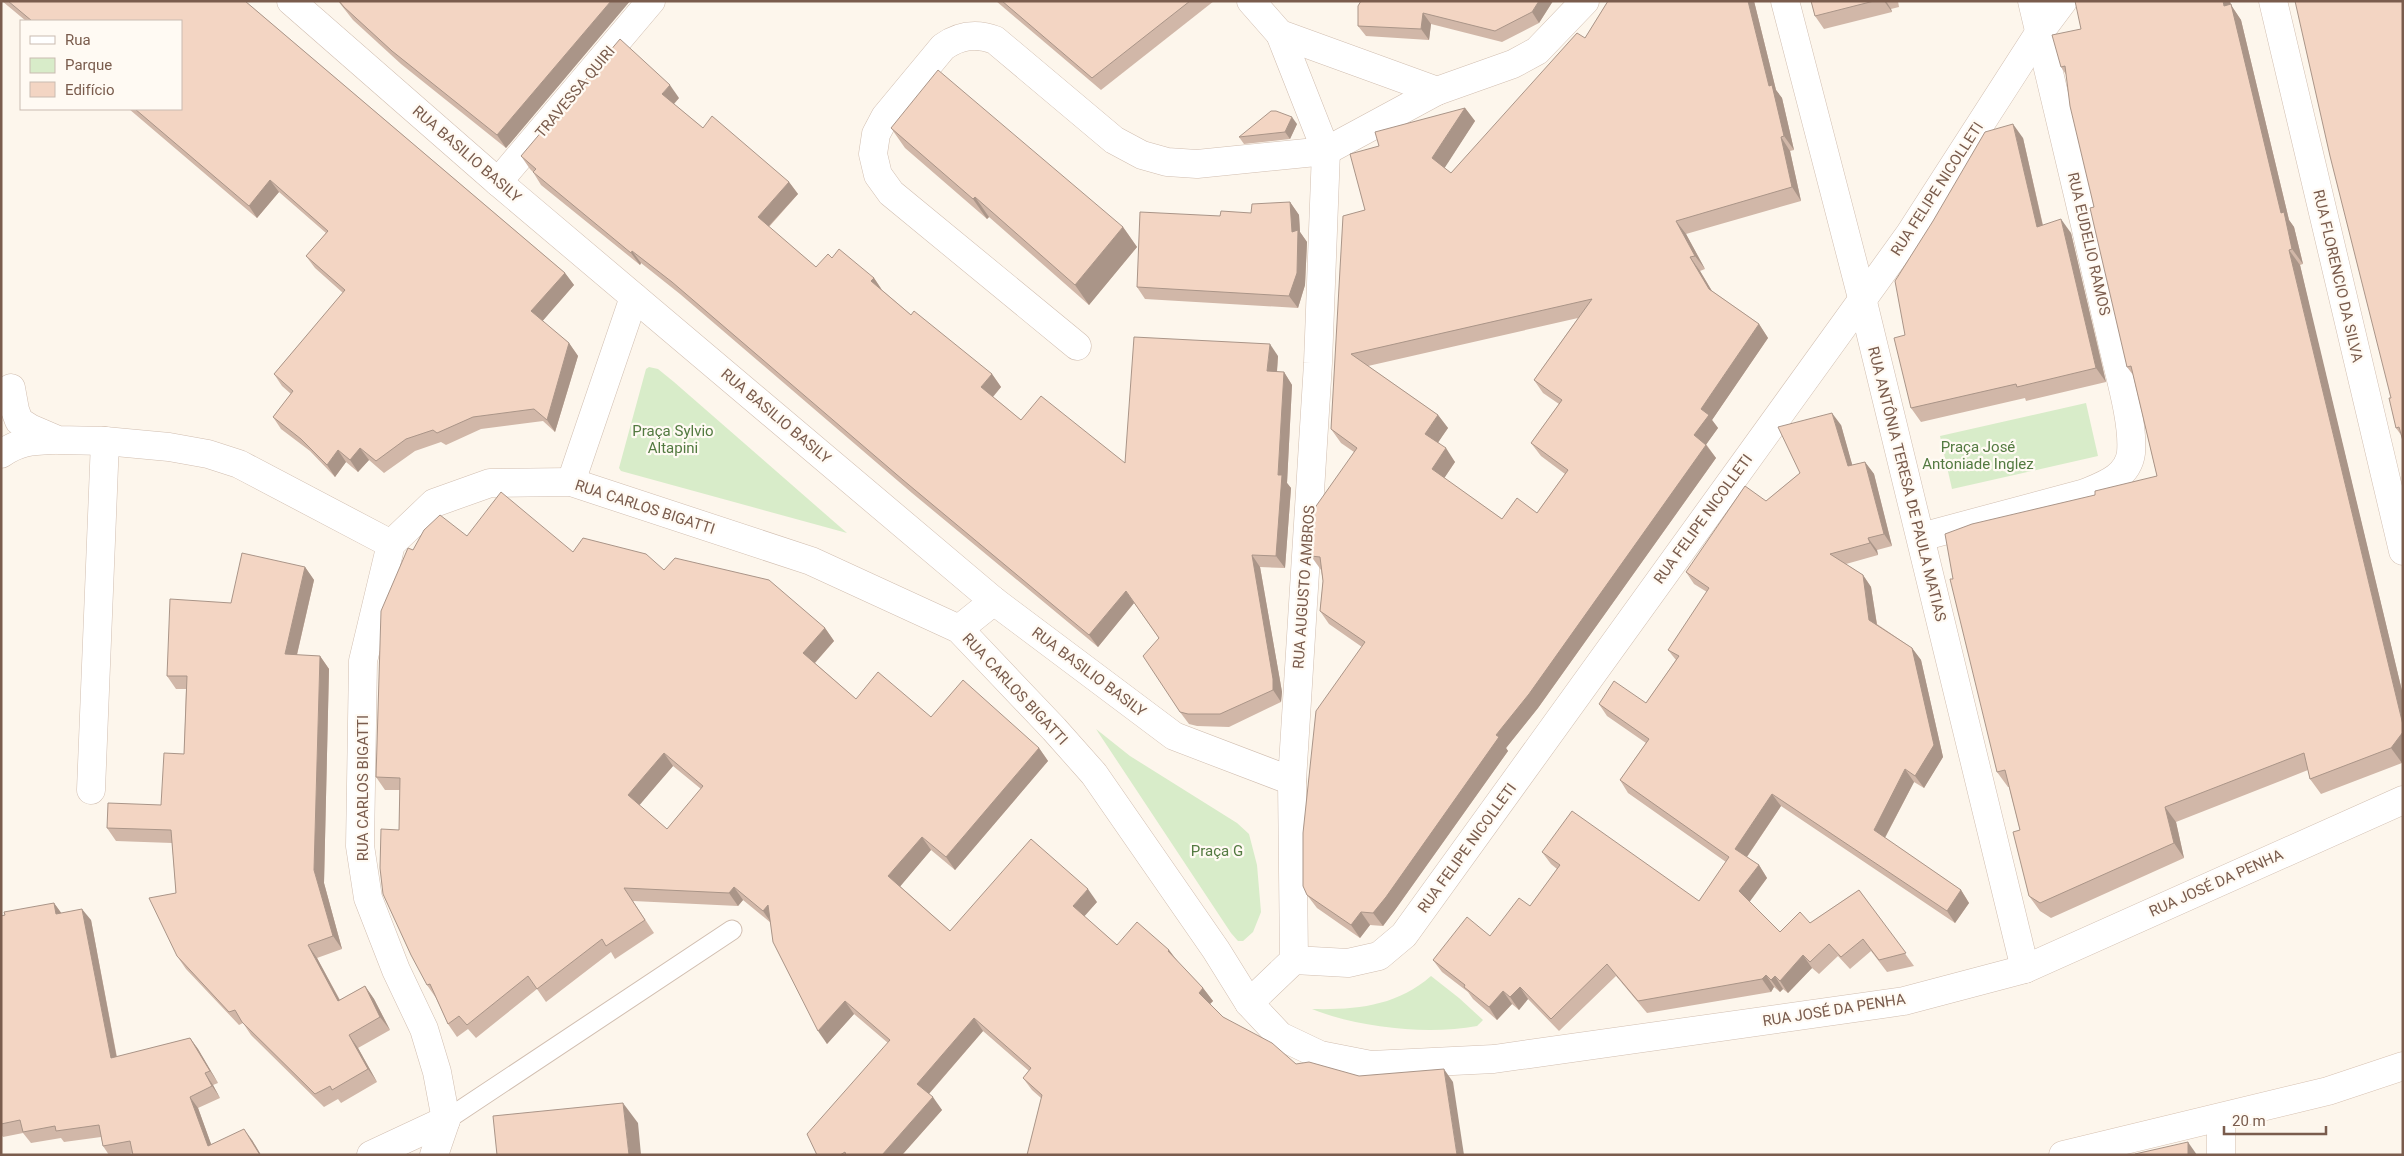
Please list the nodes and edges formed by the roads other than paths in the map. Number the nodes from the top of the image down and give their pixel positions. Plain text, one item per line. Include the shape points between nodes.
1 (291, 1) edge
2 (651, 1) edge
3 (1252, 1) edge
4 (1586, 1) edge
5 (1785, 1) edge
6 (2032, 1) edge
7 (2063, 1) edge
8 (2273, 1) edge
9 (2039, 33) junction
10 (1280, 34) junction
11 (1437, 91) junction
12 (1326, 151) junction
13 (498, 182) junction
14 (634, 297) junction
15 (1862, 298) junction
16 (1077, 346) dead end
17 (11, 388) dead end
18 (58, 440) junction
19 (105, 441) junction
20 (1, 454) edge
21 (572, 482) junction
22 (1921, 537) junction
23 (391, 544) junction
24 (2403, 551) edge
25 (994, 601) junction
26 (959, 629) junction
27 (1292, 781) junction
28 (91, 790) dead end
29 (2403, 800) edge
30 (732, 930) dead end
31 (1294, 960) junction
32 (2025, 969) junction
33 (1248, 1003) junction
34 (2403, 1066) edge
35 (2221, 1118) junction
36 (446, 1120) junction
37 (371, 1155) edge
38 (434, 1155) edge
39 (2063, 1155) edge
40 (2221, 1155) edge

1 - 13 street, RUA BASILIO BASILY
2 - 13 street, TRAVESSA QUIRI
3 - 10 street
4 - 11 street via 1536,51 1513,64
5 - 15 street, RUA ANTÔNIA TERESA DE PAULA MATIAS
6 - 9 street, RUA EUDELIO RAMOS
7 - 9 street, RUA FELIPE NICOLLETI
8 - 24 street, RUA FLORENCIO DA SILVA
9 - 15 street, RUA FELIPE NICOLLETI via 1909,235
9 - 22 street, RUA EUDELIO RAMOS via 2129,420 2131,453 2126,466 2111,482
10 - 11 street
10 - 12 street, RUA AUGUSTO AMBROS
11 - 12 street
12 - 16 street via 1197,164 1167,162 1142,155 1114,140 995,40 970,35 943,47 885,116 876,134 873,154 878,175 891,193
12 - 27 street, RUA AUGUSTO AMBROS via 1318,363
13 - 14 street, RUA BASILIO BASILY
14 - 21 street
14 - 25 street, RUA BASILIO BASILY
15 - 22 street, RUA ANTÔNIA TERESA DE PAULA MATIAS
15 - 31 street, RUA FELIPE NICOLLETI via 1404,935 1379,956 1348,963
17 - 18 street via 19,421
18 - 19 street
18 - 20 street via 15,444
19 - 23 street via 169,447 239,464
19 - 28 street
21 - 23 street, RUA CARLOS BIGATTI via 490,483 434,503
21 - 26 street, RUA CARLOS BIGATTI via 811,561
22 - 32 street, RUA ANTÔNIA TERESA DE PAULA MATIAS
23 - 36 street, RUA CARLOS BIGATTI via 363,661 360,846 368,898 424,1030 437,1072
25 - 26 street
25 - 27 street, RUA BASILIO BASILY via 1174,736
26 - 33 street, RUA CARLOS BIGATTI via 1094,774 1216,950
27 - 31 street, RUA AUGUSTO AMBROS
29 - 32 street, RUA JOSÉ DA PENHA
30 - 36 lane
31 - 33 street
32 - 33 street, RUA JOSÉ DA PENHA via 1904,1000 1494,1059 1371,1065 1320,1055 1280,1036
34 - 35 street via 2328,1091
35 - 39 street
35 - 40 street
36 - 37 street
36 - 38 street, RUA CARLOS BIGATTI

